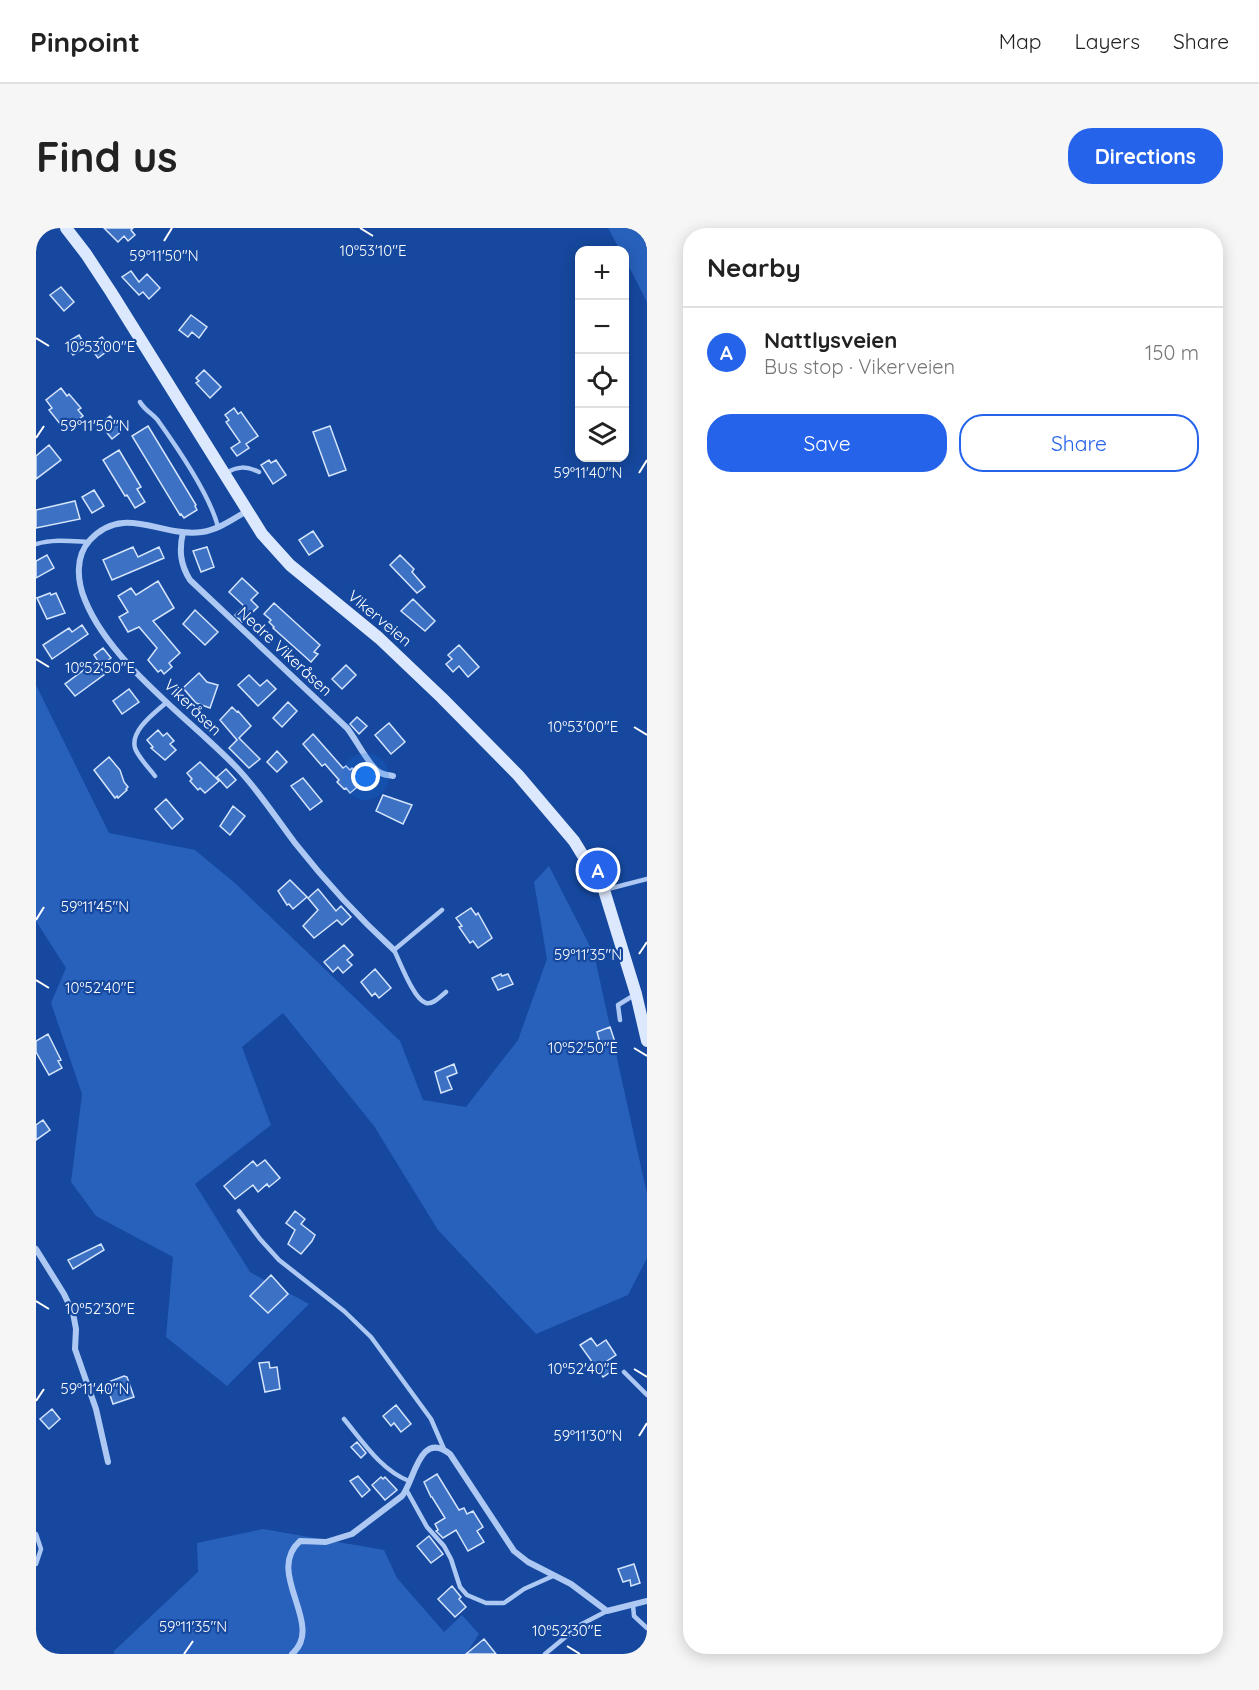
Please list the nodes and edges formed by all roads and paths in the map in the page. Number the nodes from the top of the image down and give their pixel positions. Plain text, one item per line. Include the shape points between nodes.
1 (66, 228) edge
2 (140, 402) dead end
3 (259, 472) dead end
4 (224, 474) junction
5 (247, 511) junction
6 (218, 527) junction
7 (183, 532) junction
8 (88, 542) junction
9 (36, 544) edge
10 (167, 702) junction
11 (155, 776) dead end
12 (393, 776) dead end
13 (646, 880) edge
14 (604, 890) junction
15 (442, 910) dead end
16 (394, 950) junction
17 (446, 992) dead end
18 (636, 994) junction
19 (620, 1020) dead end
20 (647, 1041) edge
21 (239, 1211) dead end
22 (36, 1249) edge
23 (624, 1372) dead end
24 (647, 1395) edge
25 (344, 1419) dead end
26 (444, 1449) junction
27 (108, 1462) dead end
28 (409, 1481) junction
29 (407, 1491) junction
30 (36, 1533) edge
31 (36, 1564) edge
32 (553, 1575) junction
33 (647, 1601) edge
34 (633, 1605) junction
35 (607, 1611) junction
36 (647, 1628) edge
37 (292, 1654) edge
38 (545, 1654) edge

1 - 4 main road, Vikerveien via 111,292
2 - 6 lane via 157,418 180,453
3 - 4 lane via 243,466
4 - 5 main road, Vikerveien
5 - 6 street
5 - 14 main road, Vikerveien via 290,565 403,660 484,740 574,841
6 - 7 street
7 - 8 street via 122,522 98,532
7 - 12 street, Nedre Vikeråsen via 181,561 190,580 347,728 372,766
8 - 9 lane
8 - 10 street, Vikeråsen via 79,566 85,601 112,644
10 - 11 lane via 134,739 135,750
10 - 16 street, Vikeråsen via 237,767 296,844 370,929
13 - 14 lane
14 - 18 main road, Vikerveien
15 - 16 lane
16 - 17 lane via 411,989 423,1002 434,1002
18 - 19 lane via 618,1005
18 - 20 main road, Vikerveien
21 - 26 lane via 279,1260 371,1337 431,1419
22 - 27 street via 73,1313 75,1349 96,1409
23 - 24 lane
25 - 28 lane via 386,1467
26 - 28 street via 428,1451
26 - 32 street via 514,1551
28 - 29 street
29 - 32 lane via 427,1527 444,1546 467,1595 486,1603 504,1603
29 - 37 street via 352,1534 326,1542 300,1540 293,1547 288,1580 303,1635 301,1646
30 - 31 lane via 41,1549
32 - 35 street
33 - 34 street
34 - 35 street
34 - 36 lane via 634,1616
35 - 38 lane via 580,1625

